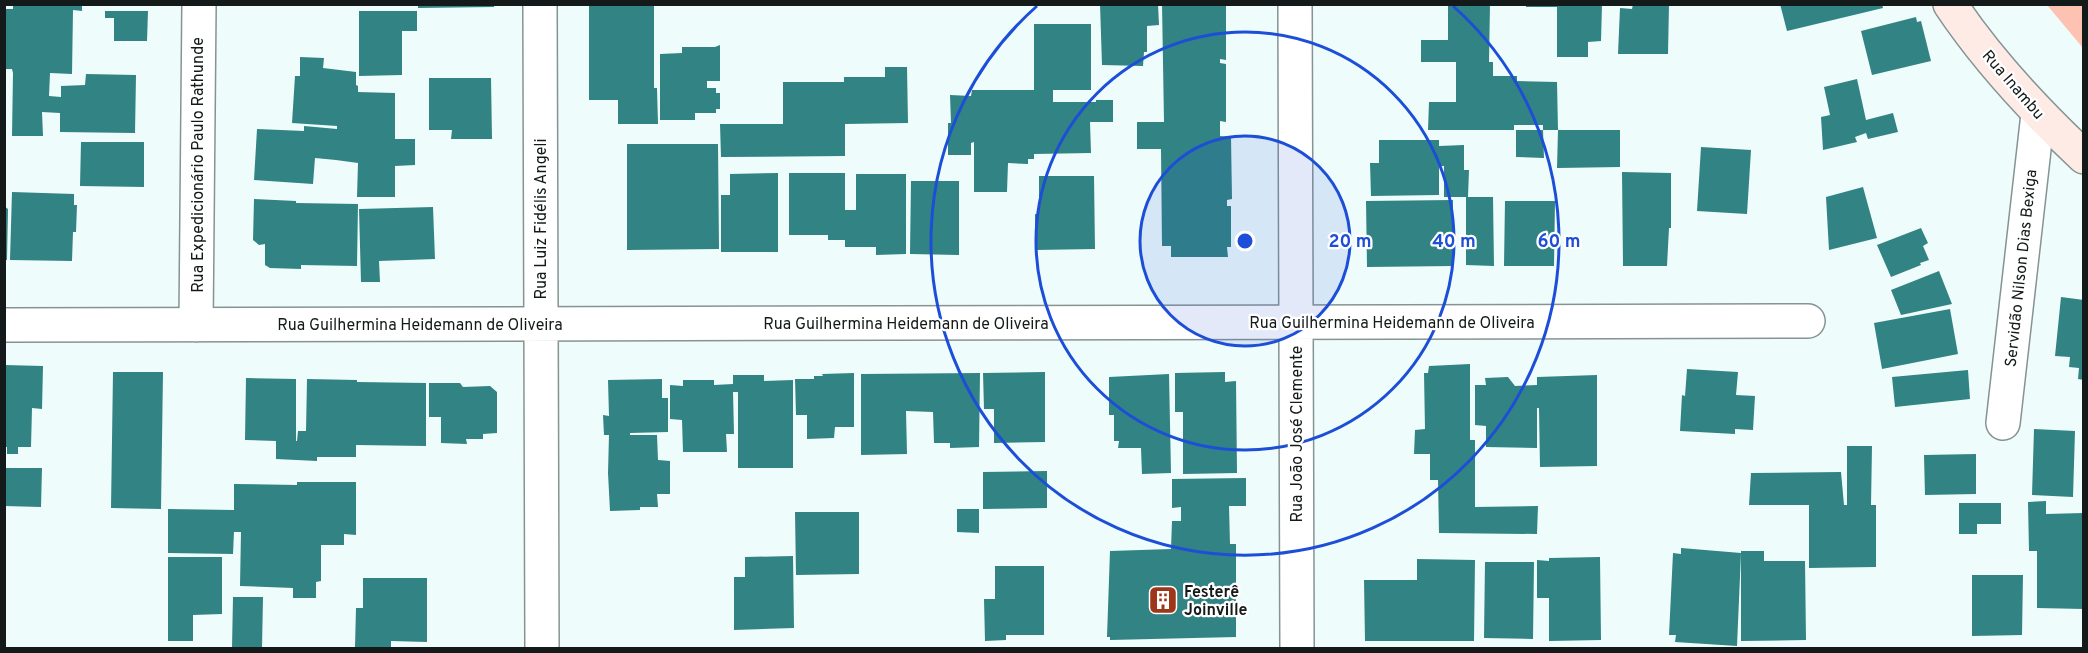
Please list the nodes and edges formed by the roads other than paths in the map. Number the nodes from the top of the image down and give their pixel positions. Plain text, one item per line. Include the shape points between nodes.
1 (199, 4) edge
2 (540, 4) edge
3 (1295, 4) edge
4 (1950, 4) edge
5 (2038, 114) junction
6 (2084, 158) edge
7 (1808, 321) dead end
8 (1296, 322) junction
9 (540, 324) junction
10 (4, 325) edge
11 (196, 325) junction
12 (2003, 423) dead end
13 (542, 648) edge
14 (1297, 648) edge

1 - 11 street, Rua Expedicionário Paulo Rathunde
2 - 9 street, Rua Luiz Fidélis Angeli
3 - 8 street, Rua João José Clemente
4 - 5 street, Rua Inambu
5 - 6 street, Rua Inambu
5 - 12 street, Servidão Nilson Dias Bexiga
7 - 8 street, Rua Guilhermina Heidemann de Oliveira
8 - 9 street, Rua Guilhermina Heidemann de Oliveira
8 - 14 street, Rua João José Clemente
9 - 11 street, Rua Guilhermina Heidemann de Oliveira
9 - 13 street, Rua Luiz Fidélis Angeli
10 - 11 street, Rua Guilhermina Heidemann de Oliveira

